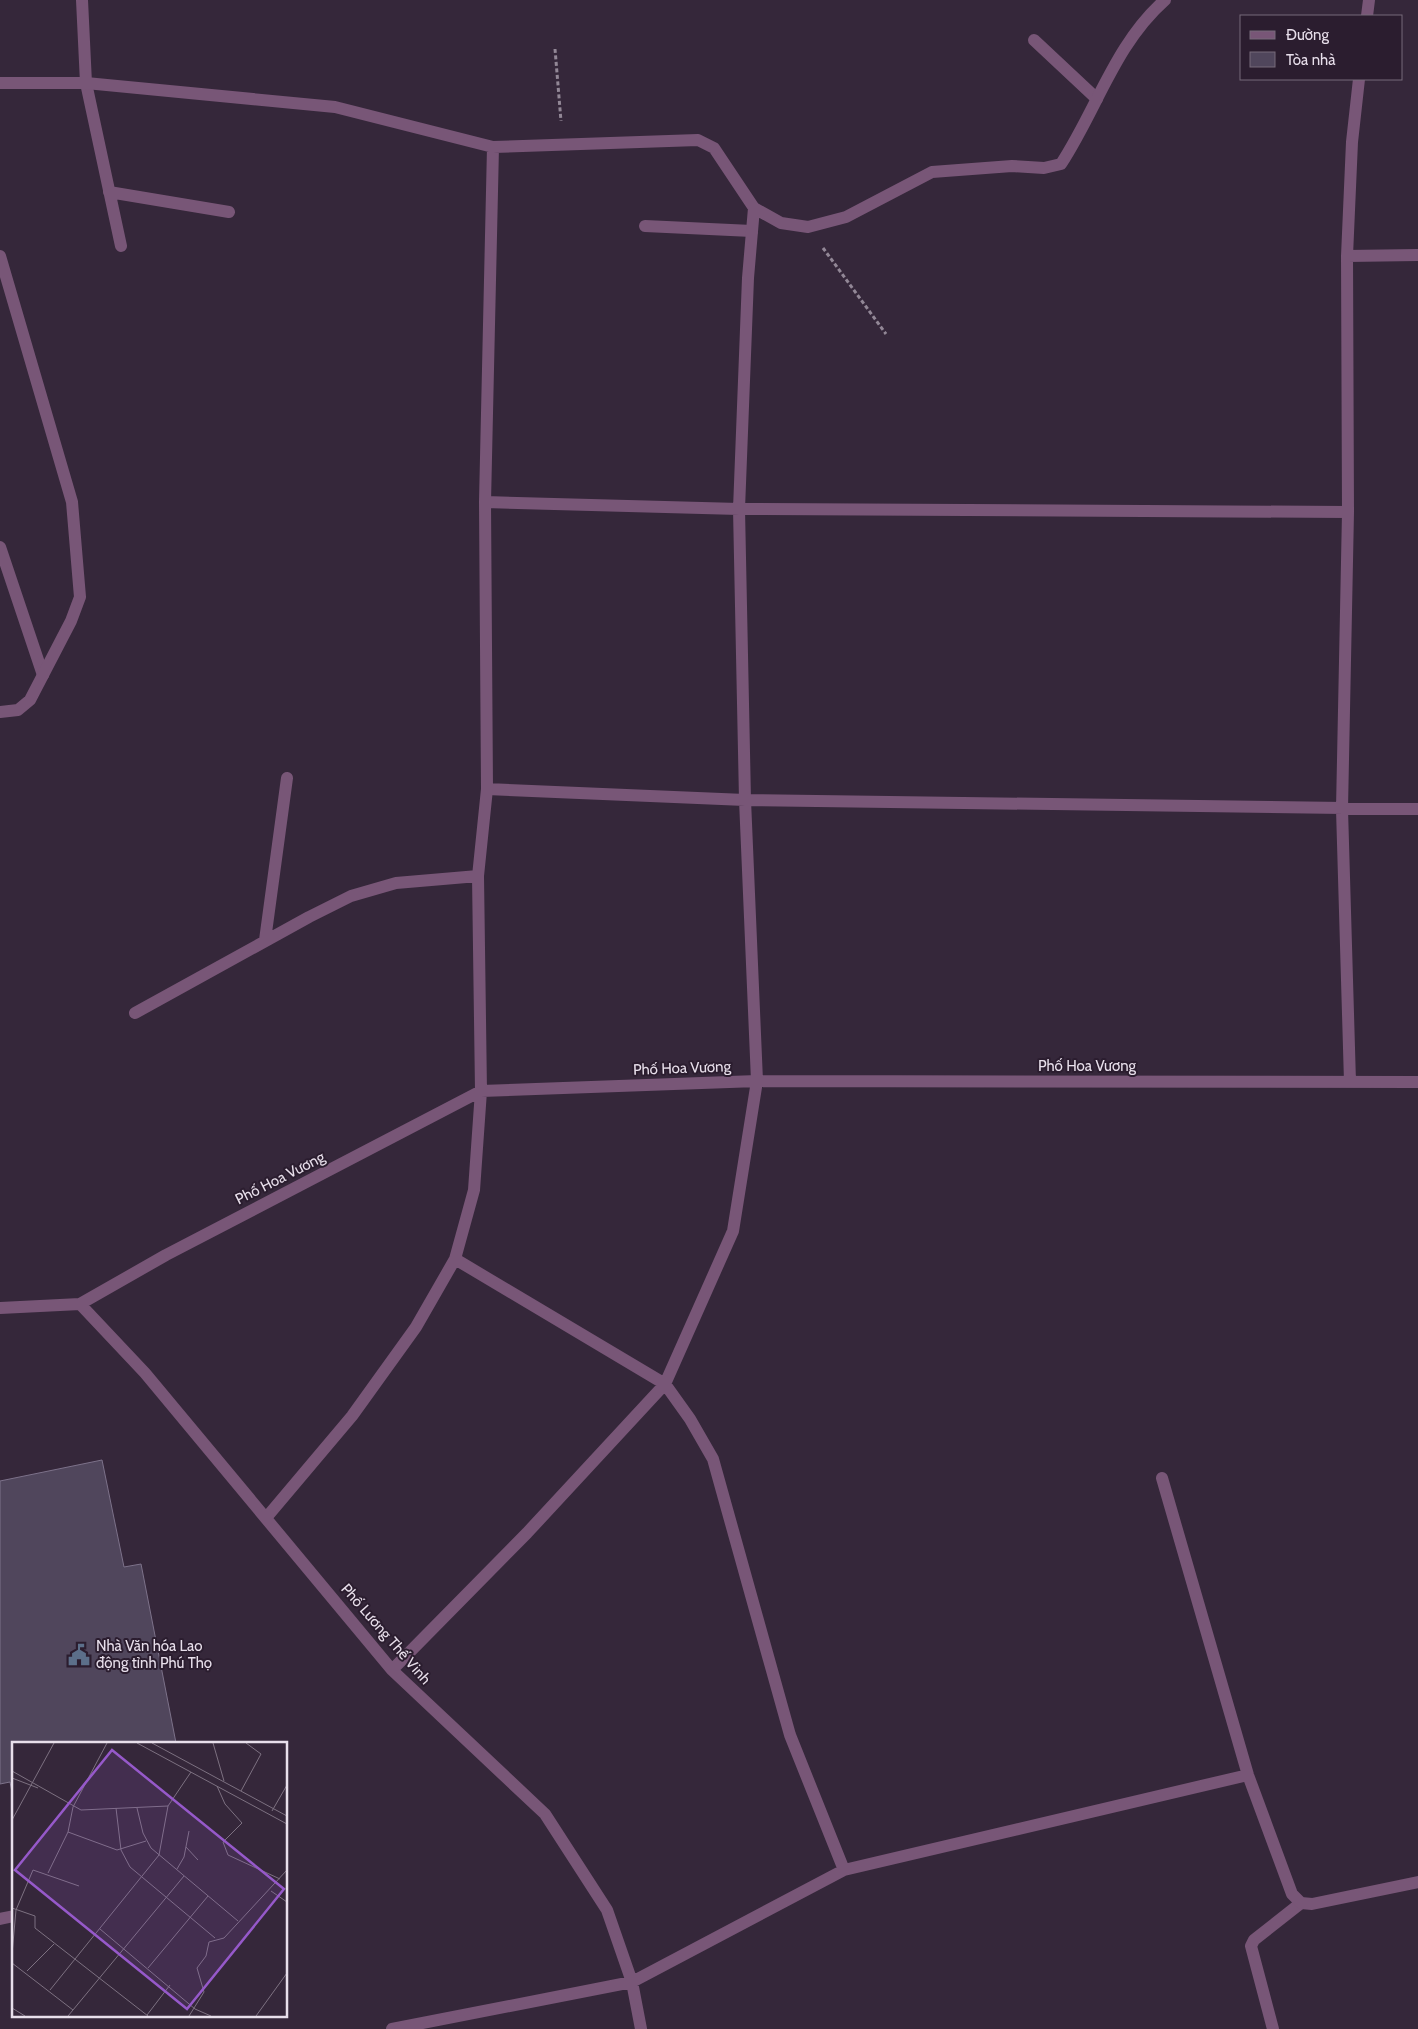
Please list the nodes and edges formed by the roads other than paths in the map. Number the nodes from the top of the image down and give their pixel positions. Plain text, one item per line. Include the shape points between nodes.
1 (82, 0) edge
2 (1165, 0) edge
3 (1369, 0) edge
4 (1367, 15) edge
5 (1034, 40) dead end
6 (1359, 80) edge
7 (0, 83) edge
8 (86, 83) junction
9 (1097, 100) junction
10 (492, 147) junction
11 (110, 192) junction
12 (754, 208) junction
13 (229, 212) dead end
14 (645, 226) dead end
15 (752, 231) junction
16 (121, 246) dead end
17 (1418, 255) edge
18 (0, 256) edge
19 (1347, 256) junction
20 (485, 502) junction
21 (739, 509) junction
22 (1348, 512) junction
23 (0, 547) edge
24 (43, 675) junction
25 (0, 712) edge
26 (287, 778) dead end
27 (487, 789) junction
28 (745, 800) junction
29 (1342, 808) junction
30 (1418, 809) edge
31 (478, 876) junction
32 (265, 940) junction
33 (135, 1013) dead end
34 (757, 1081) junction
35 (1350, 1082) junction
36 (1418, 1082) edge
37 (481, 1091) junction
38 (455, 1259) junction
39 (80, 1304) junction
40 (0, 1308) edge
41 (665, 1384) junction
42 (1162, 1478) dead end
43 (266, 1518) junction
44 (392, 1670) junction
45 (1248, 1775) junction
46 (844, 1870) junction
47 (1418, 1882) edge
48 (1301, 1903) junction
49 (632, 1982) junction
50 (392, 2029) edge
51 (641, 2029) edge
52 (1273, 2029) edge

1 - 8 street
2 - 9 street via 1146,16 1126,43
3 - 4 street
5 - 9 street
6 - 19 street via 1352,142
7 - 8 street
8 - 10 street via 335,107
8 - 11 street
9 - 12 street via 1061,164 1044,168 1012,166 932,172 846,217 808,227 780,223
10 - 12 street via 698,140 714,148
10 - 20 street
11 - 13 street
11 - 16 street
12 - 15 street
14 - 15 street
15 - 21 street
17 - 19 street
18 - 24 street via 72,502 80,597
19 - 22 street
20 - 21 street
20 - 27 street
21 - 22 street
21 - 28 street
22 - 29 street
23 - 24 street
24 - 25 street via 30,700 18,710
26 - 32 street
27 - 28 street
27 - 31 street
28 - 29 street
28 - 34 street
29 - 30 street
29 - 35 street
31 - 32 street via 396,883 351,896
31 - 37 street
32 - 33 street
34 - 35 street, Phố Hoa Vương
34 - 37 street, Phố Hoa Vương
34 - 41 street via 733,1231
35 - 36 street, Phố Hoa Vương
37 - 38 street via 474,1190
37 - 39 street, Phố Hoa Vương via 166,1255
38 - 41 street
38 - 43 street via 416,1327 352,1416
39 - 40 street, Phố Hoa Vương
39 - 43 street, Phố Lương Thế Vinh via 145,1374
41 - 44 street via 527,1533
41 - 46 street via 713,1459 790,1735
42 - 45 street
43 - 44 street, Phố Lương Thế Vinh
44 - 49 street, Phố Lương Thế Vinh via 546,1814 607,1910
45 - 46 street
45 - 48 street via 1292,1894
46 - 49 street
47 - 48 street via 1312,1904
48 - 52 street via 1254,1940 1251,1946
49 - 50 street
49 - 51 street, Phố Lương Thế Vinh

